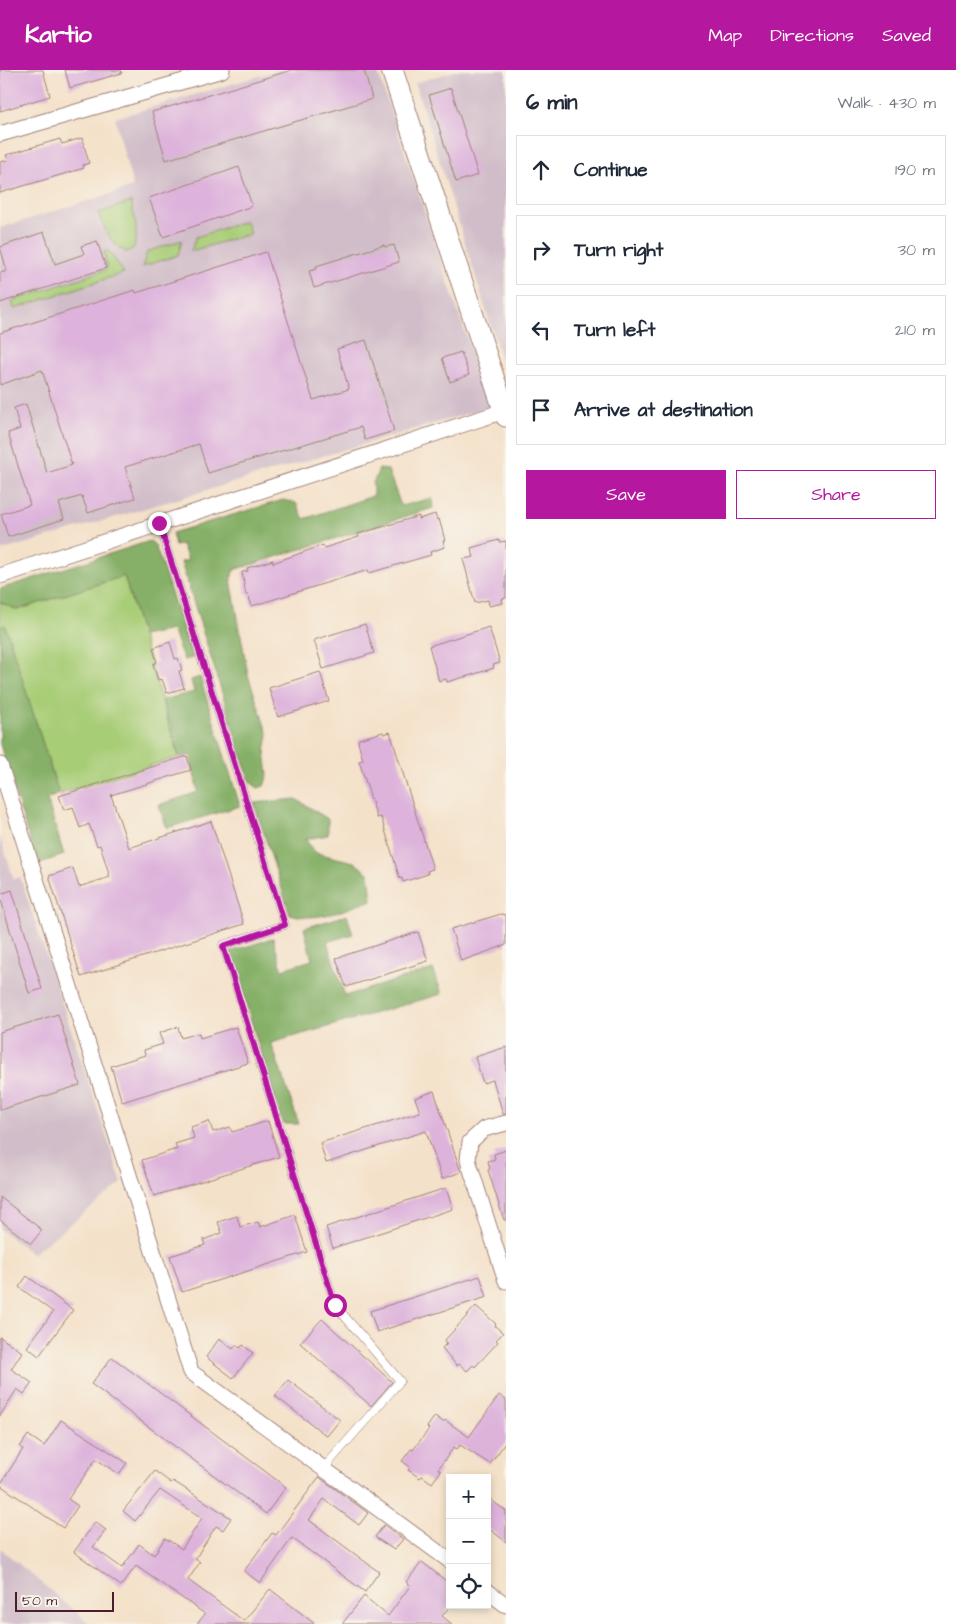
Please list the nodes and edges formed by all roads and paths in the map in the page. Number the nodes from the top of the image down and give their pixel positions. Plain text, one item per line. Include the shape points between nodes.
1 (222, 70) edge
2 (392, 70) edge
3 (0, 134) edge
4 (505, 413) edge
5 (159, 523) junction
6 (0, 576) edge
7 (0, 764) edge
8 (506, 1123) edge
9 (506, 1281) edge
10 (323, 1469) junction
11 (446, 1559) edge
12 (491, 1594) edge
13 (506, 1605) edge

1 - 3 street
2 - 4 street
4 - 5 street
5 - 6 street
5 - 10 lane via 285,925 223,946 335,1305 400,1381
7 - 10 street via 192,1372
8 - 9 street via 484,1129 470,1142 468,1160
10 - 11 street
12 - 13 street

